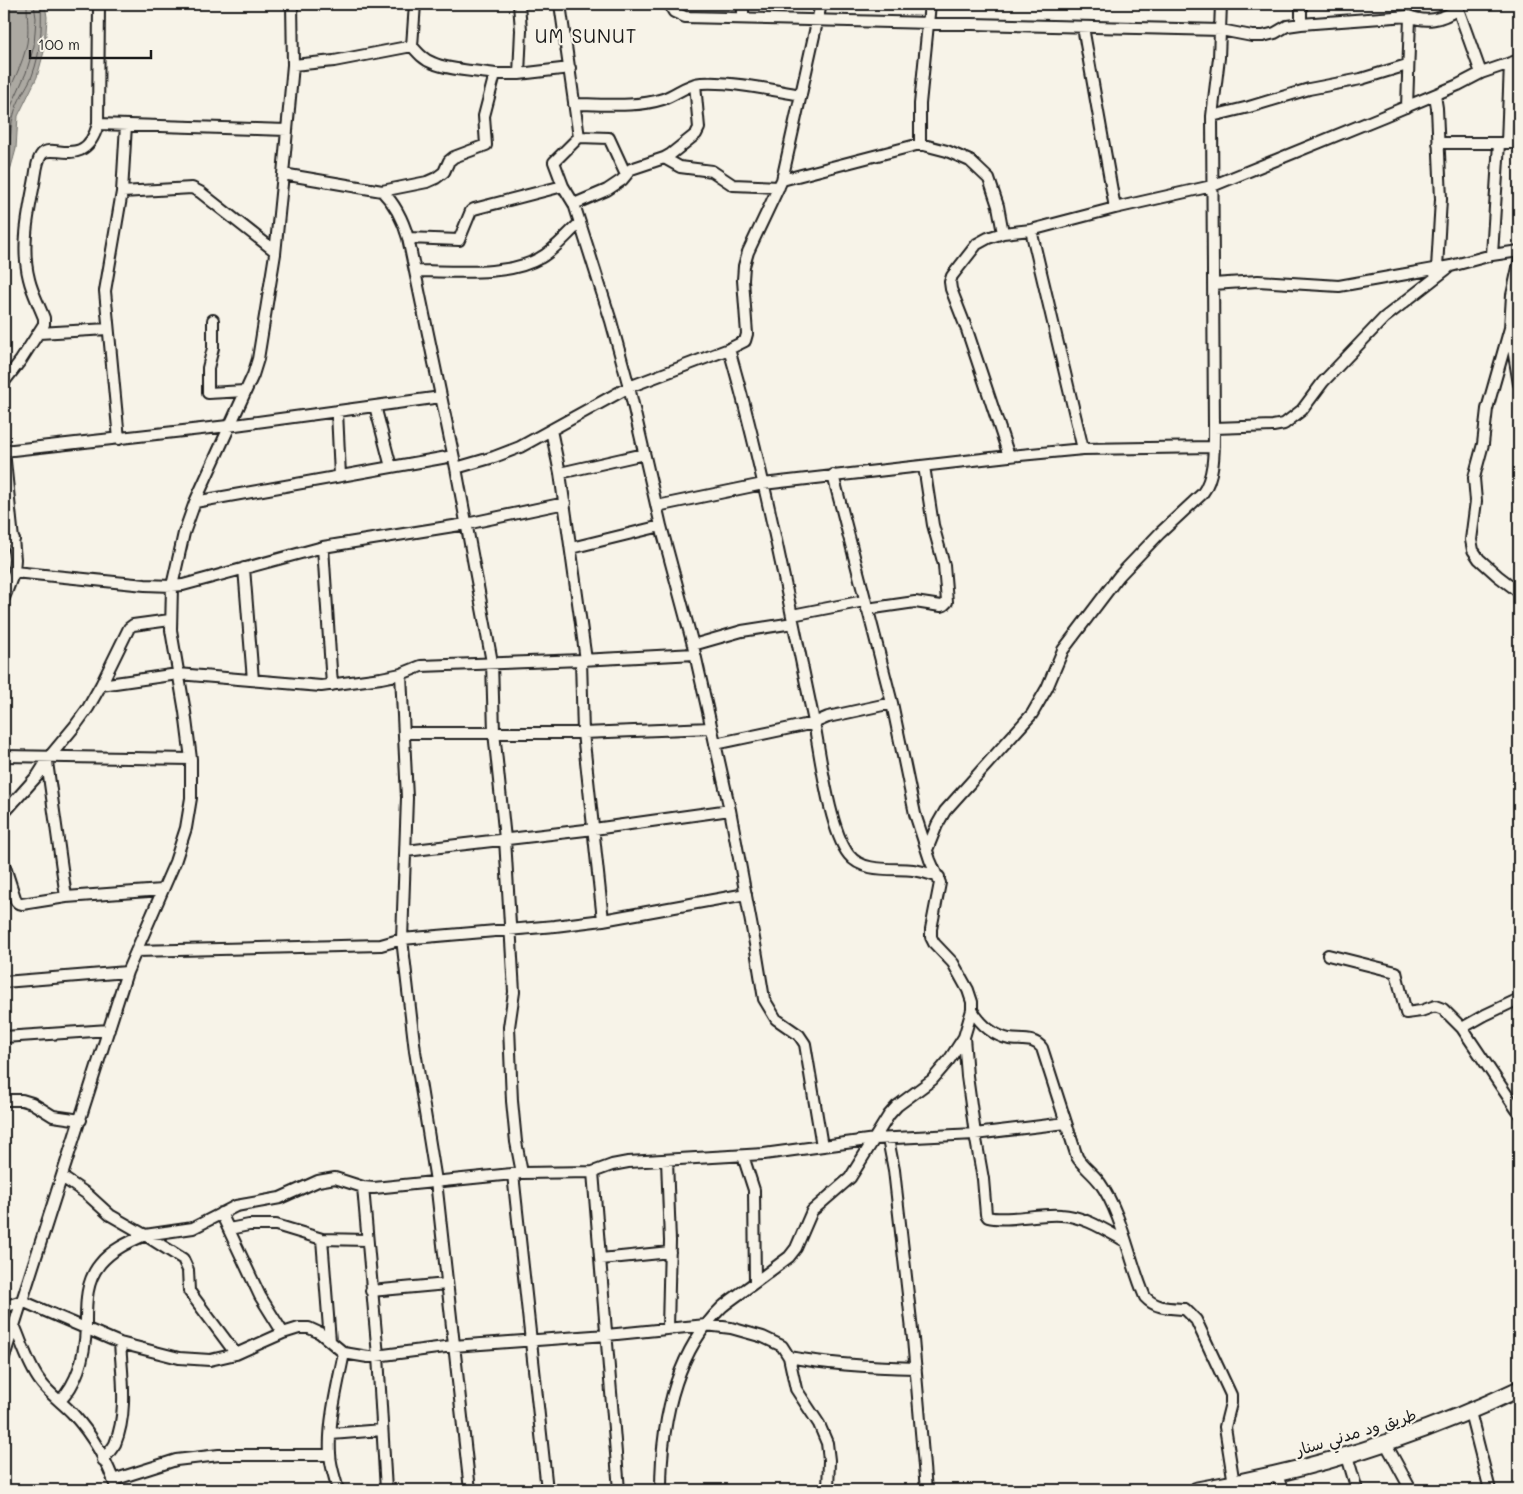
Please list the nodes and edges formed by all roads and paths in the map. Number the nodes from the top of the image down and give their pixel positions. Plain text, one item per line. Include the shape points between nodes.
1 (99, 4) edge
2 (292, 4) edge
3 (415, 4) edge
4 (518, 4) edge
5 (560, 4) edge
6 (669, 4) edge
7 (743, 4) edge
8 (820, 4) edge
9 (930, 4) edge
10 (1221, 4) edge
11 (1301, 4) edge
12 (1458, 6) edge
13 (1410, 17) junction
14 (743, 18) junction
15 (818, 20) junction
16 (928, 22) junction
17 (1301, 24) junction
18 (1083, 26) junction
19 (1220, 30) junction
20 (412, 46) junction
21 (1515, 62) edge
22 (293, 65) junction
23 (1407, 65) junction
24 (570, 68) junction
25 (1481, 73) junction
26 (495, 74) junction
27 (519, 74) junction
28 (695, 84) junction
29 (801, 95) junction
30 (1435, 95) junction
31 (574, 104) junction
32 (1407, 106) junction
33 (1212, 116) junction
34 (98, 124) junction
35 (126, 125) junction
36 (287, 130) junction
37 (579, 137) junction
38 (1503, 143) junction
39 (1519, 143) edge
40 (920, 144) junction
41 (1438, 144) junction
42 (664, 158) junction
43 (283, 174) junction
44 (626, 175) junction
45 (781, 183) junction
46 (563, 186) junction
47 (1212, 186) junction
48 (382, 191) junction
49 (122, 192) junction
50 (574, 204) junction
51 (1115, 208) junction
52 (580, 223) junction
53 (1031, 230) junction
54 (1003, 234) junction
55 (408, 238) junction
56 (275, 251) junction
57 (1519, 251) edge
58 (1492, 255) junction
59 (1519, 263) edge
60 (1451, 266) junction
61 (1437, 268) junction
62 (415, 271) junction
63 (1213, 284) junction
64 (213, 320) dead end
65 (1513, 326) edge
66 (108, 329) junction
67 (39, 332) junction
68 (729, 349) junction
69 (4, 382) edge
70 (1519, 384) edge
71 (629, 387) junction
72 (245, 391) junction
73 (441, 397) junction
74 (375, 406) junction
75 (337, 411) junction
76 (228, 426) junction
77 (1214, 428) junction
78 (551, 430) junction
79 (119, 439) junction
80 (1214, 447) junction
81 (1083, 449) junction
82 (644, 454) junction
83 (4, 456) edge
84 (453, 456) junction
85 (1009, 456) junction
86 (924, 466) junction
87 (391, 467) junction
88 (456, 468) junction
89 (560, 473) junction
90 (833, 475) junction
91 (340, 476) junction
92 (764, 484) junction
93 (195, 502) junction
94 (565, 503) junction
95 (657, 506) junction
96 (466, 524) junction
97 (661, 526) junction
98 (9, 540) edge
99 (323, 547) junction
100 (571, 548) junction
101 (244, 568) junction
102 (14, 572) junction
103 (172, 586) junction
104 (1519, 592) edge
105 (4, 598) edge
106 (866, 605) junction
107 (792, 619) junction
108 (170, 620) junction
109 (694, 650) junction
110 (583, 660) junction
111 (492, 662) junction
112 (178, 674) junction
113 (400, 674) junction
114 (253, 680) junction
115 (101, 685) junction
116 (332, 685) junction
117 (892, 702) junction
118 (814, 723) junction
119 (711, 728) junction
120 (494, 732) junction
121 (404, 733) junction
122 (583, 733) junction
123 (715, 744) junction
124 (4, 756) edge
125 (49, 759) junction
126 (191, 759) junction
127 (730, 810) junction
128 (4, 813) edge
129 (594, 829) junction
130 (505, 840) junction
131 (406, 850) junction
132 (927, 850) junction
133 (4, 864) edge
134 (939, 877) junction
135 (162, 890) junction
136 (746, 894) junction
137 (66, 897) junction
138 (603, 920) junction
139 (511, 929) junction
140 (402, 939) junction
141 (136, 951) junction
142 (1328, 955) dead end
143 (127, 972) junction
144 (4, 982) edge
145 (1519, 999) edge
146 (972, 1010) junction
147 (1462, 1028) junction
148 (109, 1030) junction
149 (4, 1037) edge
150 (964, 1037) junction
151 (4, 1100) edge
152 (1519, 1113) edge
153 (81, 1120) junction
154 (1066, 1123) junction
155 (974, 1134) junction
156 (875, 1139) junction
157 (888, 1139) junction
158 (822, 1146) junction
159 (743, 1156) junction
160 (667, 1160) junction
161 (593, 1172) junction
162 (518, 1174) junction
163 (62, 1176) junction
164 (436, 1181) junction
165 (363, 1187) junction
166 (221, 1213) junction
167 (229, 1230) junction
168 (145, 1235) junction
169 (322, 1239) junction
170 (367, 1240) junction
171 (1125, 1240) junction
172 (670, 1252) junction
173 (601, 1259) junction
174 (755, 1282) junction
175 (447, 1284) junction
176 (371, 1291) junction
177 (22, 1301) junction
178 (4, 1306) edge
179 (14, 1325) junction
180 (706, 1325) junction
181 (86, 1329) junction
182 (668, 1329) junction
183 (283, 1333) junction
184 (607, 1335) junction
185 (531, 1340) junction
186 (330, 1341) junction
187 (120, 1344) junction
188 (453, 1346) junction
189 (344, 1353) junction
190 (236, 1354) junction
191 (378, 1356) junction
192 (4, 1357) edge
193 (789, 1357) junction
194 (916, 1368) junction
195 (1519, 1389) edge
196 (60, 1401) junction
197 (1470, 1412) junction
198 (382, 1430) junction
199 (331, 1434) junction
200 (1386, 1444) junction
201 (330, 1455) junction
202 (1347, 1456) junction
203 (103, 1460) junction
204 (1277, 1474) junction
205 (113, 1480) junction
206 (1234, 1484) junction
207 (117, 1490) edge
208 (338, 1490) edge
209 (386, 1490) edge
210 (470, 1490) edge
211 (547, 1490) edge
212 (619, 1490) edge
213 (661, 1490) edge
214 (828, 1490) edge
215 (926, 1490) edge
216 (1197, 1490) edge
217 (1282, 1490) edge
218 (1357, 1490) edge
219 (1411, 1490) edge
220 (1489, 1490) edge

1 - 34 street
2 - 22 street
3 - 20 street
4 - 27 street via 521,30
5 - 24 street
6 - 14 street via 674,12 685,17
7 - 14 street
8 - 15 street
9 - 16 street
10 - 19 street
11 - 17 street
12 - 13 street via 1450,14 1430,20
12 - 25 street
13 - 17 street
13 - 23 street
14 - 15 street
15 - 16 street
15 - 29 street
16 - 18 street
16 - 40 street via 920,104
17 - 19 street via 1286,26 1263,36
18 - 19 street
18 - 51 street
19 - 33 street
20 - 22 street via 334,61
20 - 26 street via 434,64
21 - 25 street
21 - 38 street
22 - 36 street
23 - 32 street
23 - 33 street
24 - 27 street
24 - 31 street
25 - 30 street
26 - 27 street
26 - 48 street via 484,116 486,145 454,157 444,172 427,182
28 - 29 street via 723,84
28 - 31 street via 663,100
28 - 42 street via 698,132
29 - 45 street
30 - 32 street
30 - 41 street
31 - 37 street
32 - 47 street
33 - 47 street
34 - 35 street
34 - 67 street via 91,140 77,152 48,151 38,162 29,208 26,248 28,278 44,318
35 - 36 street
35 - 49 street
36 - 43 street
37 - 44 street via 610,138
37 - 46 street via 554,162
38 - 39 street
38 - 41 street
38 - 58 street
40 - 45 street
40 - 54 street via 970,161 989,179
41 - 61 street via 1441,199
42 - 44 street via 631,168
42 - 45 street via 680,166 712,171 732,186
43 - 48 street
43 - 56 street
44 - 50 street via 607,190
45 - 68 street via 744,266 745,341
46 - 50 street
46 - 55 street via 472,210 459,240
47 - 51 street
47 - 63 street
48 - 55 street via 396,206
49 - 56 street via 192,188
49 - 66 street via 105,285
50 - 52 street
51 - 53 street
52 - 62 street via 540,258 512,269
52 - 71 street via 612,321
53 - 54 street
53 - 81 street
54 - 85 street via 977,244 950,282
55 - 62 street
56 - 72 street via 258,359
57 - 58 street
58 - 60 street
59 - 65 street via 1512,294
60 - 61 street
60 - 77 street via 1384,318 1323,382 1302,410 1284,424
61 - 63 street via 1340,286 1258,281
62 - 73 street
63 - 77 street
64 - 72 street via 208,393
65 - 70 street
65 - 104 street via 1487,408 1474,478 1476,500 1471,540 1479,559
66 - 67 street
66 - 79 street
67 - 69 street
68 - 71 street
68 - 92 street
71 - 78 street
71 - 82 street
72 - 76 street
73 - 74 street
73 - 84 street
74 - 75 street
74 - 87 street
75 - 76 street
75 - 91 street
76 - 79 street
76 - 93 street
77 - 80 street
78 - 88 street via 494,458
78 - 89 street
79 - 83 street via 4,451
80 - 81 street
80 - 132 street via 1207,488 1160,533 1099,602 1063,650 1032,714 945,811
81 - 85 street
82 - 89 street
82 - 95 street
83 - 98 street
84 - 87 street
84 - 88 street
85 - 86 street
86 - 90 street
86 - 106 street via 933,525 944,565 946,602 940,606 914,602
87 - 91 street
88 - 96 street
89 - 94 street
90 - 92 street
90 - 106 street
91 - 93 street
92 - 95 street
92 - 107 street
93 - 103 street
94 - 96 street
94 - 100 street
95 - 97 street
96 - 99 street
96 - 111 street
97 - 100 street
97 - 109 street
98 - 102 street
99 - 101 street
99 - 116 street
100 - 110 street
101 - 103 street
101 - 114 street
102 - 103 street
102 - 105 street
103 - 108 street
106 - 107 street
106 - 117 street
107 - 109 street via 742,631
107 - 118 street
108 - 112 street
108 - 115 street via 129,628
109 - 110 street
109 - 119 street
110 - 111 street
110 - 122 street
111 - 113 street via 421,666
111 - 120 street
112 - 114 street
112 - 115 street
112 - 126 street
113 - 116 street
113 - 121 street
114 - 116 street
115 - 125 street
117 - 118 street
117 - 132 street via 915,814
118 - 123 street
118 - 134 street via 840,842 850,856 859,864 871,867 914,870
119 - 122 street
119 - 123 street
120 - 121 street
120 - 122 street
120 - 130 street
121 - 131 street
122 - 129 street
123 - 127 street
124 - 125 street
125 - 126 street
125 - 128 street
125 - 137 street
126 - 135 street via 191,798 186,828
127 - 129 street
127 - 136 street
129 - 130 street
129 - 138 street
130 - 131 street
130 - 139 street
131 - 140 street
132 - 134 street
133 - 137 street via 18,903
134 - 146 street via 940,889 931,937 953,963 968,990
135 - 137 street
135 - 141 street
136 - 138 street
136 - 158 street via 764,999 776,1019 806,1044
138 - 139 street
139 - 140 street
139 - 162 street via 514,992 509,1027
140 - 141 street via 368,946
140 - 164 street via 415,1051
141 - 143 street
142 - 147 street via 1392,970 1397,975 1406,1013 1439,1007
143 - 144 street
143 - 148 street
145 - 147 street
146 - 150 street
146 - 154 street via 979,1021 997,1035 1039,1043
147 - 152 street
148 - 149 street
148 - 153 street
150 - 155 street
150 - 156 street via 932,1080 889,1115
151 - 153 street via 22,1100 53,1116
153 - 163 street
154 - 155 street
154 - 171 street via 1077,1157 1100,1182
155 - 157 street
155 - 171 street via 988,1217 1074,1217
156 - 157 street
156 - 158 street
156 - 174 street via 850,1178 812,1211 796,1248
157 - 194 street
158 - 159 street
159 - 160 street
159 - 174 street via 754,1190
160 - 161 street via 620,1163
160 - 172 street
161 - 162 street
161 - 173 street
162 - 164 street
162 - 185 street
163 - 168 street via 110,1214
163 - 177 street
164 - 165 street
164 - 175 street
165 - 166 street via 341,1179 329,1179 280,1198 236,1206
165 - 170 street
166 - 167 street
166 - 168 street via 193,1228
167 - 169 street via 249,1225 276,1225
167 - 183 street via 260,1296
168 - 181 street via 109,1254 99,1265 88,1288
168 - 190 street via 183,1259 188,1291
169 - 170 street
169 - 186 street
170 - 176 street
171 - 206 street via 1145,1297 1159,1307 1185,1309 1190,1313 1228,1386 1232,1403 1225,1427
172 - 173 street
172 - 182 street
173 - 184 street
174 - 180 street via 723,1306
175 - 176 street
175 - 188 street
176 - 191 street
177 - 178 street
177 - 179 street
177 - 181 street
179 - 192 street
179 - 196 street via 32,1369
180 - 182 street
180 - 193 street via 731,1328 763,1338 782,1346
180 - 213 street via 689,1351 676,1384 664,1430
181 - 187 street
181 - 196 street via 78,1375
182 - 184 street
183 - 186 street via 309,1328
183 - 190 street
184 - 185 street
184 - 212 street
185 - 188 street
185 - 211 street
186 - 189 street
187 - 190 street via 179,1358 210,1360
187 - 203 street via 122,1415 114,1444
188 - 191 street
188 - 210 street
189 - 191 street
189 - 199 street
191 - 198 street
193 - 194 street via 855,1367
193 - 214 street via 796,1389 819,1424 827,1443
194 - 215 street
195 - 197 highway, طريق ود مدني سنار
196 - 203 street via 88,1432
197 - 200 highway, طريق ود مدني سنار
197 - 220 street
198 - 199 street
198 - 209 street
199 - 201 street
200 - 202 highway, طريق ود مدني سنار
200 - 219 street
201 - 205 street via 219,1455 176,1460
201 - 208 street
202 - 204 highway, طريق ود مدني سنار
202 - 218 street
203 - 205 street
204 - 206 highway, طريق ود مدني سنار
204 - 217 street
205 - 207 street
206 - 216 highway, طريق ود مدني سنار

